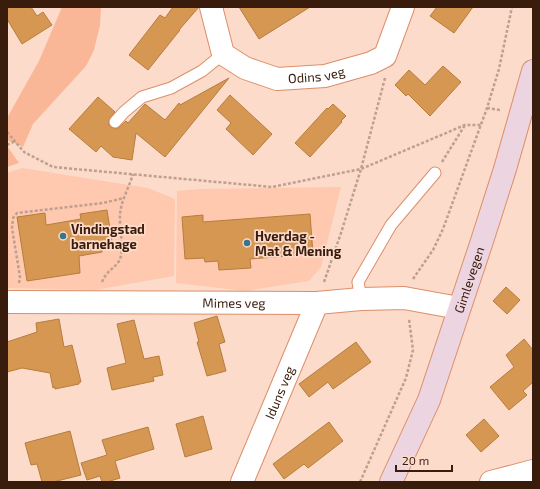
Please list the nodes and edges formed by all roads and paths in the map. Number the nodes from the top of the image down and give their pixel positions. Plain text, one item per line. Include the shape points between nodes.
1 (211, 7) edge
2 (403, 7) edge
3 (512, 7) edge
4 (223, 54) junction
5 (385, 56) junction
6 (533, 72) edge
7 (115, 122) dead end
8 (466, 125) junction
9 (481, 125) junction
10 (7, 132) edge
11 (15, 141) junction
12 (7, 145) edge
13 (361, 169) junction
14 (435, 173) joint
15 (133, 174) junction
16 (124, 198) junction
17 (404, 298) junction
18 (361, 299) junction
19 (12, 302) edge
20 (98, 302) junction
21 (317, 303) junction
22 (459, 308) junction
23 (533, 471) edge
24 (242, 482) edge
25 (360, 482) edge
26 (391, 482) edge
27 (491, 482) edge

1 - 4 street
2 - 5 street
3 - 9 path via 499,69
4 - 5 street, Odins veg via 245,68 277,79 326,76 371,63
4 - 7 lane via 202,71 171,88 142,97
5 - 13 path via 385,79
6 - 22 street, Gimlevegen via 503,176
8 - 9 path
8 - 13 path
8 - 14 path
9 - 17 path via 440,236 408,287
10 - 11 path
11 - 12 path
11 - 15 path via 24,152 53,167
13 - 15 path via 272,187
13 - 21 path
14 - 18 lane via 391,225 358,282
15 - 16 path
16 - 19 path via 17,213 13,218 12,228 20,277
16 - 20 path via 120,215 122,249 119,261 102,282
17 - 18 street, Mimes veg
17 - 22 street, Mimes veg
17 - 25 path via 413,350 406,378
18 - 21 street, Mimes veg
19 - 20 street, Mimes veg
20 - 21 street, Mimes veg
21 - 24 street, Iduns veg
22 - 26 street, Gimlevegen via 429,400
23 - 27 street

